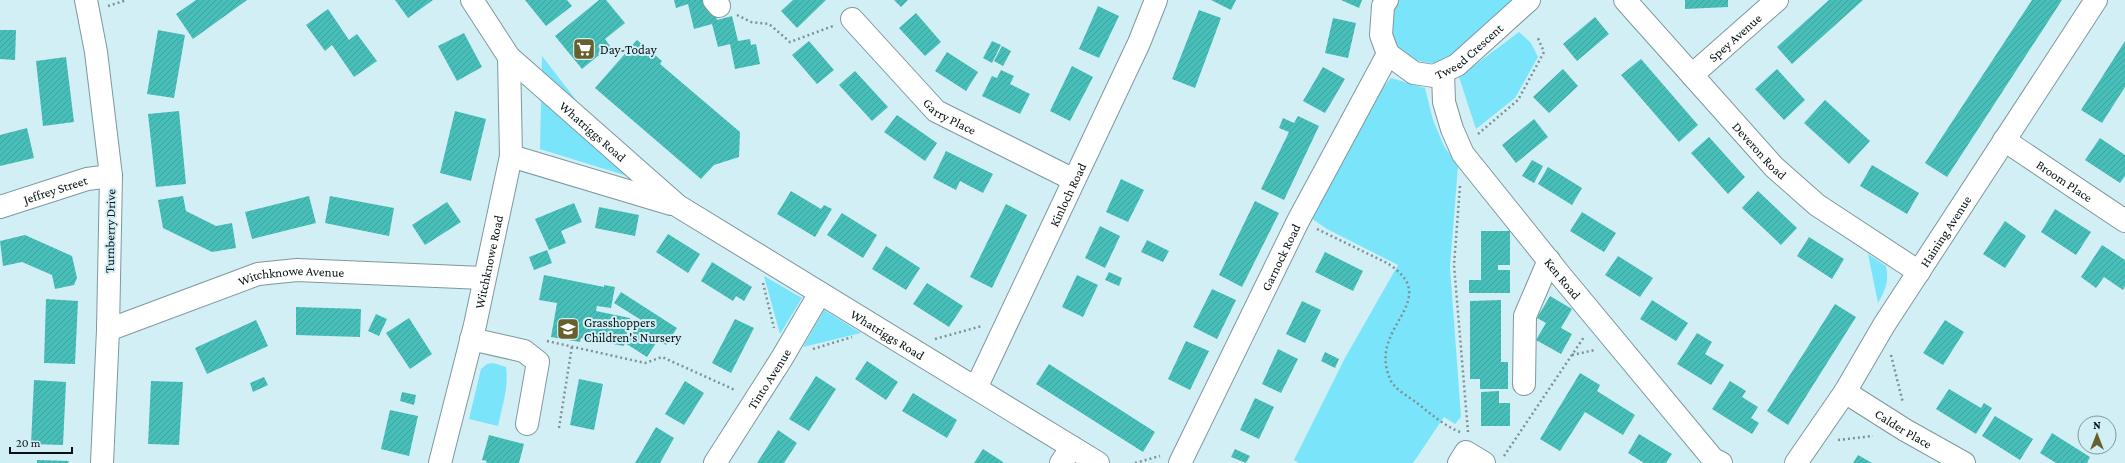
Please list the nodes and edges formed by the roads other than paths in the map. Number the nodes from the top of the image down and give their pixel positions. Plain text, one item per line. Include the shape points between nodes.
1 (86, 0) edge
2 (472, 0) edge
3 (1156, 0) edge
4 (1387, 0) edge
5 (1529, 0) edge
6 (1625, 0) edge
7 (1776, 0) edge
8 (2096, 0) edge
9 (852, 19) road end
10 (1388, 54) junction
11 (509, 57) junction
12 (1443, 73) junction
13 (1692, 75) junction
14 (2004, 140) junction
15 (511, 156) junction
16 (111, 176) junction
17 (1074, 180) junction
18 (678, 206) junction
19 (0, 207) edge
20 (2125, 221) edge
21 (1548, 260) junction
22 (1919, 272) junction
23 (483, 278) junction
24 (820, 293) junction
25 (108, 330) junction
26 (471, 339) junction
27 (1524, 384) dead end
28 (976, 388) junction
29 (1845, 392) junction
30 (527, 424) dead end
31 (1066, 455) edge
32 (1494, 460) edge
33 (102, 463) edge
34 (440, 463) edge
35 (715, 463) edge
36 (1098, 463) edge
37 (1180, 463) edge
38 (1459, 463) edge
39 (1721, 463) edge
40 (1796, 463) edge
41 (1964, 463) edge

1 - 16 street, Turnberry Drive via 96,52
2 - 11 street, Whatriggs Road
3 - 17 street, Kinloch Road
4 - 10 street via 1383,6 1381,35
5 - 12 street, Tweed Crescent via 1457,65
6 - 13 street, Deveron Road
7 - 13 street, Spey Avenue
8 - 14 street, Haining Avenue
9 - 17 street, Garry Place via 936,111
10 - 12 street, Tweed Crescent via 1414,73 1434,76
10 - 37 street, Garnock Road via 1298,221
11 - 15 street, Witchknowe Road
11 - 18 street, Whatriggs Road
12 - 21 street, Ken Road via 1444,102 1463,154
13 - 22 street, Deveron Road via 1774,168 1817,205
14 - 20 street, Broom Place
14 - 22 street, Haining Avenue
15 - 18 street, Whatriggs Road
15 - 23 street, Witchknowe Road
16 - 19 street, Jeffrey Street via 87,179
16 - 25 street, Turnberry Drive
17 - 28 street, Kinloch Road
18 - 24 street, Whatriggs Road
21 - 27 street via 1525,316
21 - 39 street, Ken Road via 1713,459
22 - 29 street, Haining Avenue
23 - 25 street, Witchknowe Avenue via 297,270 258,274
23 - 26 street, Witchknowe Road
24 - 28 street, Whatriggs Road
24 - 35 street, Tinto Avenue
25 - 33 street, Turnberry Drive
26 - 30 street via 524,351 538,362
26 - 34 street, Witchknowe Road
28 - 31 street, Whatriggs Road
29 - 40 street, Haining Avenue
29 - 41 street, Calder Place via 1908,432
31 - 36 street, Whatriggs Road
32 - 38 street via 1466,452

